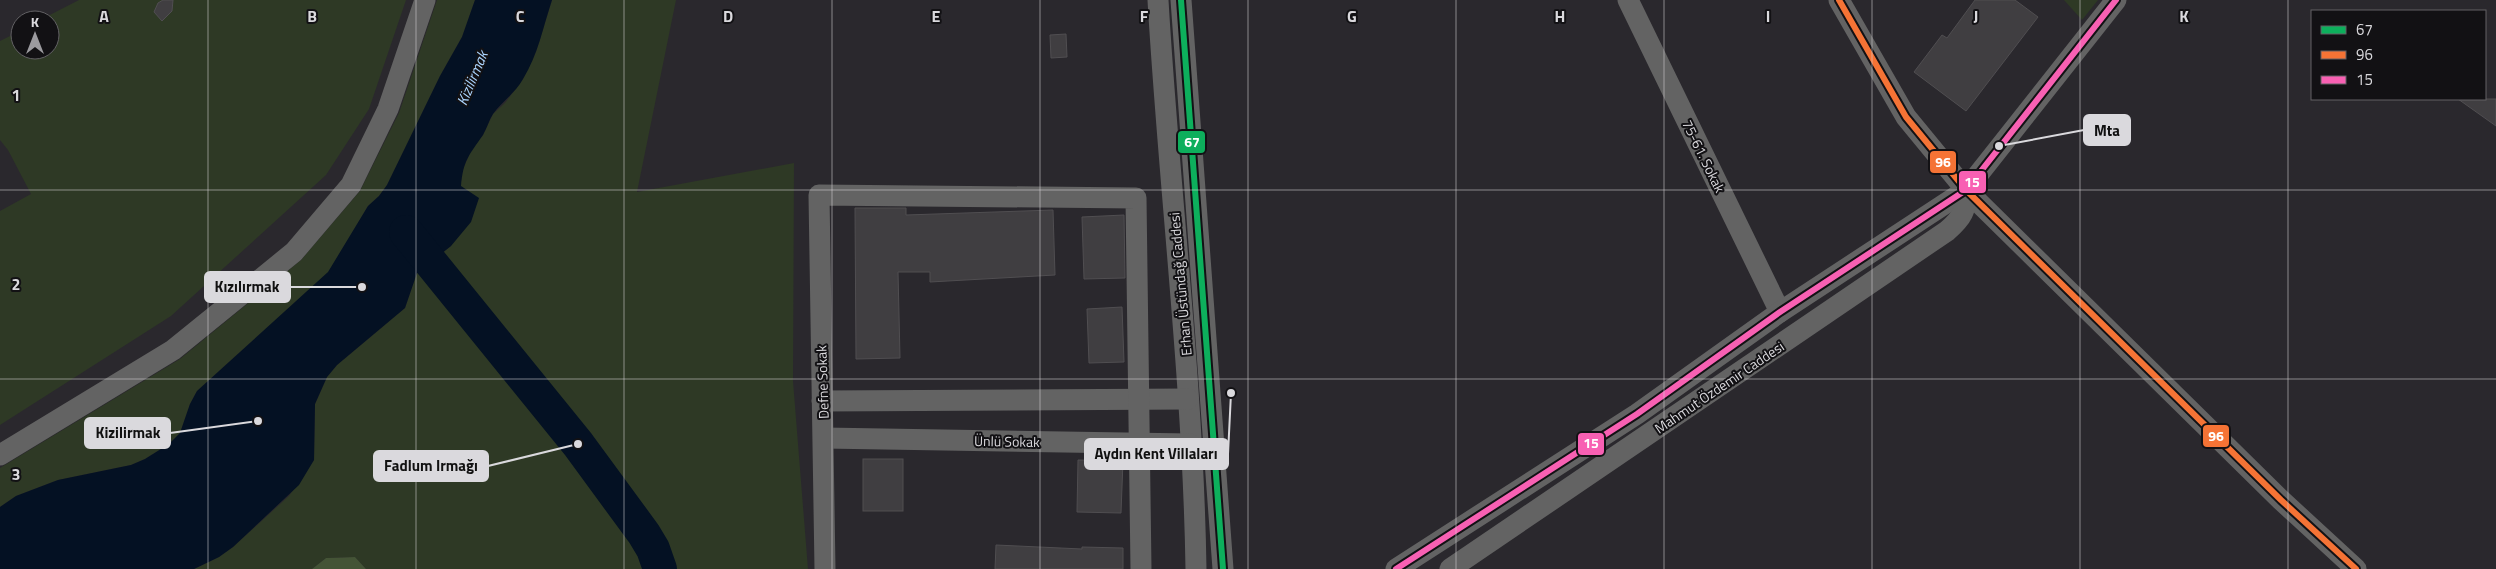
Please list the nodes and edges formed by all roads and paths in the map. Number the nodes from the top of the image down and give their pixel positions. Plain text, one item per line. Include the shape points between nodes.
1 (425, 0) edge
2 (1158, 0) edge
3 (1181, 0) edge
4 (1628, 0) edge
5 (1839, 0) edge
6 (2116, 0) edge
7 (1966, 190) junction
8 (1780, 312) junction
9 (1188, 399) junction
10 (1139, 400) junction
11 (822, 402) junction
12 (824, 438) junction
13 (1138, 443) junction
14 (1190, 444) junction
15 (0, 455) edge
16 (825, 569) edge
17 (1141, 569) edge
18 (1196, 569) edge
19 (1224, 569) edge
20 (1396, 569) edge
21 (1450, 569) edge
22 (2356, 569) edge

1 - 15 street via 388,109 351,185 294,252 173,350
2 - 9 street, Erhan Üstündağ Caddesi
3 - 19 street, Erhan Üstündağ Caddesi
4 - 8 street, 75-61. Sokak
5 - 7 street via 1906,117
6 - 7 street, Mahmut Özdemir Caddesi
7 - 8 street, Mahmut Özdemir Caddesi
7 - 21 street, Mahmut Özdemir Caddesi via 1967,206 1960,220 1947,232
7 - 22 street via 2281,500
8 - 20 street, Mahmut Özdemir Caddesi via 1637,414
9 - 10 street
9 - 14 street, Erhan Üstündağ Caddesi
10 - 11 street
10 - 11 street, Defne Sokak via 1136,198 819,195
10 - 13 street
11 - 12 street, Defne Sokak
12 - 13 street, Ünlü Sokak
12 - 16 street, Defne Sokak
13 - 14 street, Ünlü Sokak
13 - 17 street
14 - 18 street, Erhan Üstündağ Caddesi

